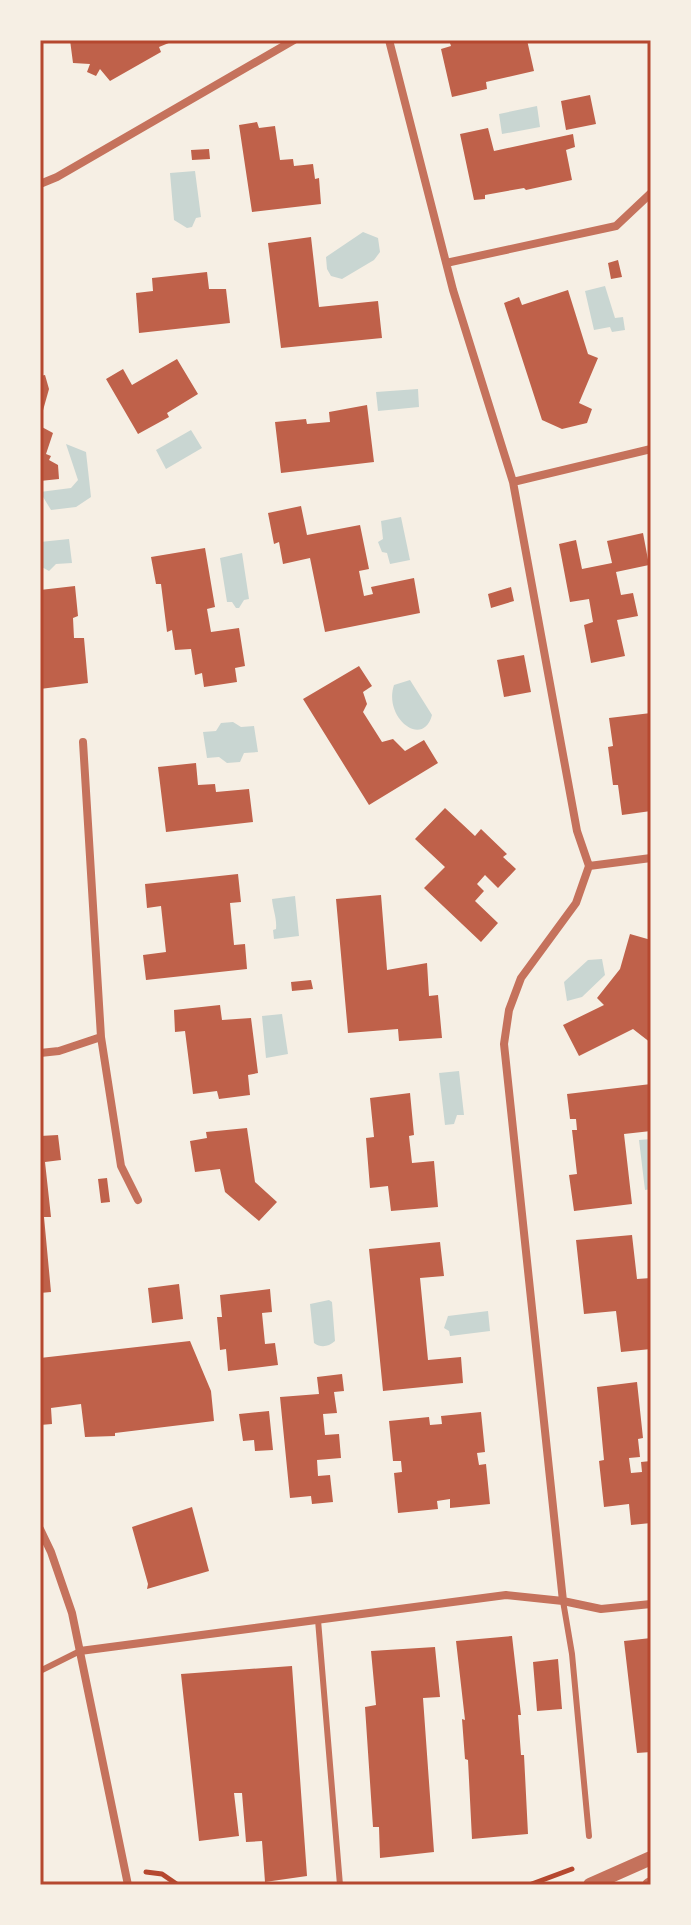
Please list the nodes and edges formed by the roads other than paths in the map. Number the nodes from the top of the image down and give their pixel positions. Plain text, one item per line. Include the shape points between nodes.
1 (294, 40) edge
2 (389, 40) edge
3 (40, 184) edge
4 (651, 193) edge
5 (446, 263) junction
6 (651, 449) edge
7 (513, 482) junction
8 (83, 742) dead end
9 (651, 858) edge
10 (589, 866) junction
11 (101, 1037) junction
12 (40, 1053) edge
13 (138, 1200) dead end
14 (40, 1529) edge
15 (563, 1601) junction
16 (651, 1604) edge
17 (318, 1620) junction
18 (80, 1651) junction
19 (40, 1671) edge
20 (589, 1836) dead end
21 (651, 1858) edge
22 (128, 1885) edge
23 (340, 1885) edge
24 (590, 1885) edge

1 - 3 street
2 - 5 street
4 - 5 street via 616,226
5 - 7 street
6 - 7 street
7 - 10 street via 577,831
8 - 11 street
9 - 10 street
10 - 15 street via 576,903 521,978 504,1044
11 - 12 street
11 - 13 street via 121,1166
14 - 18 street via 68,1601
15 - 16 street via 601,1609
15 - 17 street via 506,1595
15 - 20 lane
17 - 18 street
17 - 23 lane
18 - 19 lane
18 - 22 street
21 - 24 street

